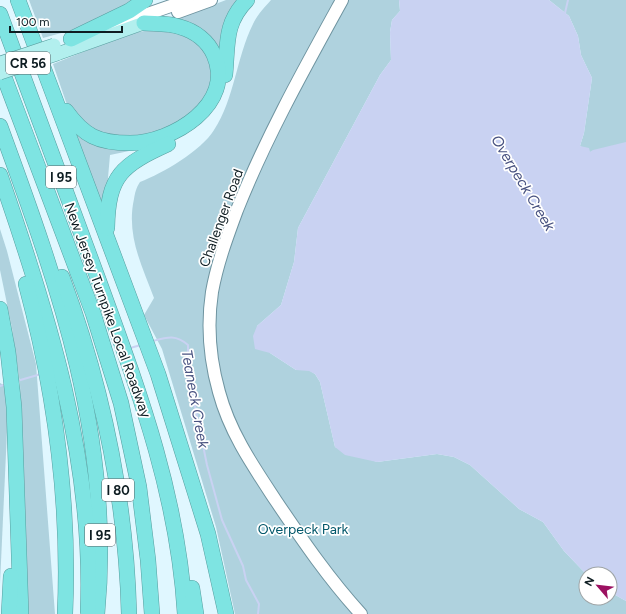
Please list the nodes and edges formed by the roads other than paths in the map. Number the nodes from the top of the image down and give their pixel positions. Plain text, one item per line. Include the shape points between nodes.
1 (18, 0) edge
2 (23, 0) edge
3 (145, 0) edge
4 (188, 0) edge
5 (211, 0) edge
6 (247, 0) edge
7 (342, 0) edge
8 (0, 14) edge
9 (26, 21) junction
10 (144, 23) junction
11 (71, 39) junction
12 (55, 49) junction
13 (0, 64) edge
14 (0, 73) edge
15 (54, 94) junction
16 (0, 126) edge
17 (0, 175) edge
18 (107, 237) junction
19 (0, 309) edge
20 (86, 371) junction
21 (55, 380) junction
22 (137, 472) junction
23 (189, 476) junction
24 (16, 499) junction
25 (172, 509) junction
26 (9, 614) edge
27 (21, 614) edge
28 (65, 614) edge
29 (88, 614) edge
30 (97, 614) edge
31 (129, 614) edge
32 (142, 614) edge
33 (152, 614) edge
34 (185, 614) edge
35 (196, 614) edge
36 (216, 614) edge
37 (226, 614) edge
38 (361, 614) edge

1 - 9 highway
2 - 9 highway
3 - 11 highway via 129,11
4 - 11 street, CR 56
5 - 10 street, CR 56
6 - 18 highway via 236,13 230,27 224,83 216,104 190,132 139,157 124,170 110,194
7 - 38 street, Challenger Road via 284,104 248,182 216,273 210,336 219,392 247,457 334,585
8 - 25 highway, New Jersey Turnpike Local Roadway / I 95 via 121,341 152,432
9 - 15 highway
10 - 12 main road, CR 56
10 - 15 highway via 175,25 191,31 206,42 216,58 218,75 214,92 204,110 186,126 148,142 105,141 79,128
11 - 12 main road, CR 56
12 - 13 main road, CR 56, bridge
12 - 14 main road, CR 56, bridge
13 - 22 highway, I 95 via 110,364
15 - 18 highway
16 - 20 highway, I 95
17 - 21 highway, I 95 via 37,287
18 - 23 highway via 150,352
19 - 24 highway via 13,392
20 - 30 highway, I 95 via 98,483 100,535
20 - 31 highway, I 80 via 106,428 119,494
21 - 28 highway via 66,541
21 - 29 highway, I 95 via 74,434 84,496 88,553
22 - 32 highway, I 80 via 135,521
22 - 33 highway, I 95
23 - 36 highway
23 - 37 highway via 208,534
24 - 26 highway
24 - 27 highway
25 - 34 highway, New Jersey Turnpike Local Roadway / I 95 via 182,573
25 - 35 highway via 186,557

